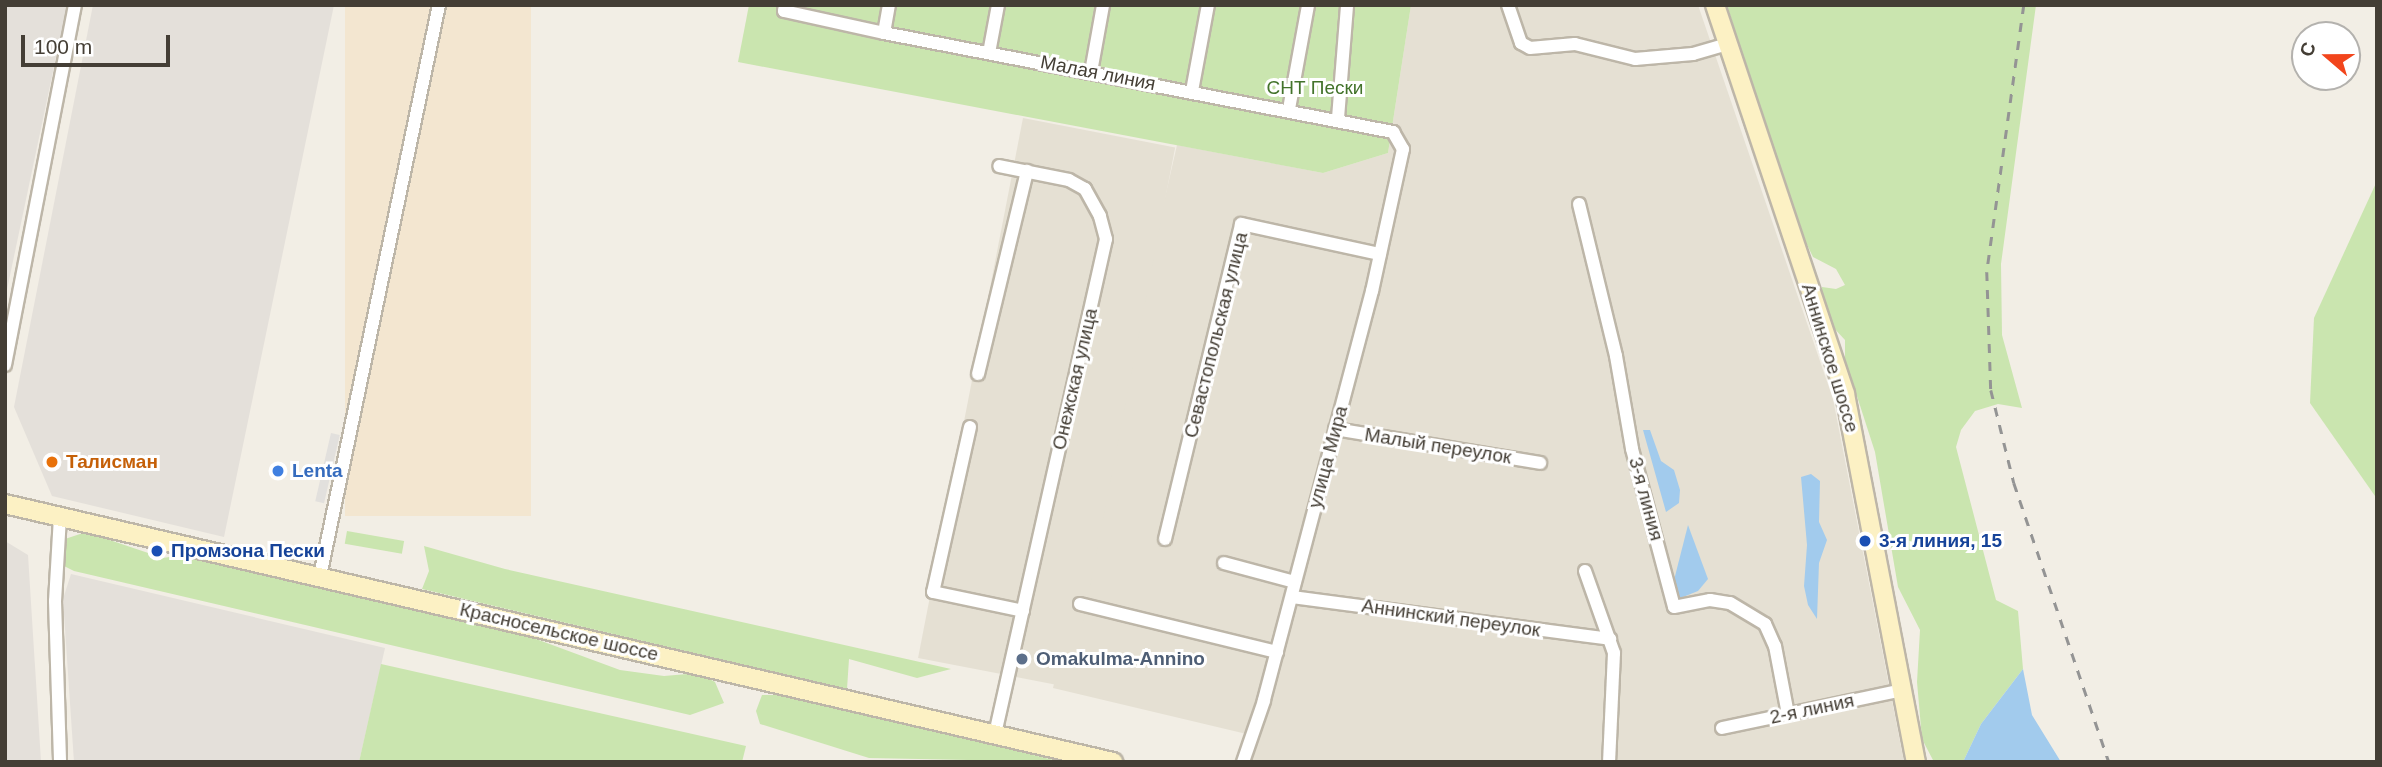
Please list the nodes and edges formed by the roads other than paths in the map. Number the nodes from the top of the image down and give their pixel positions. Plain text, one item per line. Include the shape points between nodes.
1 (75, 5) edge
2 (439, 5) edge
3 (889, 5) edge
4 (998, 5) edge
5 (1103, 5) edge
6 (1208, 5) edge
7 (1308, 5) edge
8 (1347, 5) edge
9 (1508, 5) edge
10 (1715, 5) edge
11 (785, 8) edge
12 (884, 33) junction
13 (1727, 44) junction
14 (989, 53) junction
15 (1091, 72) junction
16 (1192, 91) junction
17 (1289, 109) junction
18 (1338, 118) junction
19 (1403, 149) joint
20 (999, 166) dead end
21 (1027, 171) junction
22 (1579, 204) dead end
23 (1380, 254) junction
24 (5, 365) edge
25 (978, 374) dead end
26 (970, 427) dead end
27 (1335, 429) junction
28 (1540, 463) dead end
29 (5, 504) edge
30 (60, 517) junction
31 (1165, 539) dead end
32 (1224, 563) dead end
33 (1585, 571) dead end
34 (320, 576) junction
35 (1295, 582) junction
36 (1292, 597) junction
37 (1080, 604) dead end
38 (1023, 611) junction
39 (1610, 639) junction
40 (1277, 652) junction
41 (1902, 690) junction
42 (1788, 714) junction
43 (1722, 728) dead end
44 (995, 734) junction
45 (60, 762) edge
46 (1113, 762) edge
47 (1243, 762) edge
48 (1609, 762) edge
49 (1916, 762) edge

1 - 24 street
2 - 34 street
3 - 12 street
4 - 14 street
5 - 15 street
6 - 16 street
7 - 17 street
8 - 18 street
9 - 13 street via 1521,43 1530,48 1575,44 1635,59 1693,54
10 - 13 main road, Аннинское шоссе
11 - 12 street, Малая линия
12 - 14 street, Малая линия
13 - 41 main road, Аннинское шоссе via 1844,394
14 - 15 street, Малая линия
15 - 16 street, Малая линия
16 - 17 street, Малая линия
17 - 18 street, Малая линия
18 - 19 street, Малая линия via 1393,132
19 - 23 street, улица Мира
20 - 21 street, Онежская улица
21 - 25 street
21 - 38 street, Онежская улица via 1069,180 1085,189 1106,239
22 - 42 street, 3-я линия via 1616,356 1632,449 1674,607 1710,600 1730,603 1765,624 1775,646
23 - 27 street, улица Мира
23 - 31 street, Севастопольская улица via 1241,224
26 - 38 street via 933,592
27 - 28 street, Малый переулок
27 - 35 street, улица Мира
29 - 30 main road, Красносельское шоссе
30 - 34 main road, Красносельское шоссе
30 - 45 street via 55,601
32 - 35 street
33 - 39 street
34 - 44 main road, Красносельское шоссе
35 - 36 street, улица Мира
36 - 39 street, Аннинский переулок
36 - 40 street, улица Мира
37 - 40 street
38 - 44 street, Онежская улица
39 - 48 street via 1614,653
40 - 47 street, улица Мира
41 - 42 street, 2-я линия
41 - 49 main road, Аннинское шоссе
42 - 43 street, 2-я линия
44 - 46 main road, Красносельское шоссе

